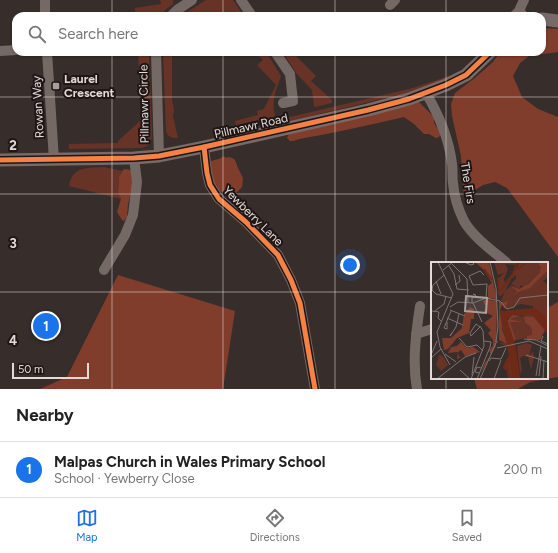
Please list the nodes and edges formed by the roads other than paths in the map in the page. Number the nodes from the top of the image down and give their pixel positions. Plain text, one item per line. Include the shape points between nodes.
1 (44, 0) edge
2 (192, 0) edge
3 (242, 0) edge
4 (524, 0) edge
5 (45, 12) edge
6 (175, 12) edge
7 (250, 12) edge
8 (520, 12) edge
9 (546, 20) edge
10 (558, 21) edge
11 (0, 50) edge
12 (12, 50) edge
13 (47, 56) edge
14 (156, 56) edge
15 (278, 56) edge
16 (486, 56) edge
17 (426, 93) junction
18 (284, 103) dead end
19 (204, 147) junction
20 (159, 156) junction
21 (134, 158) junction
22 (0, 160) edge
23 (54, 160) junction
24 (507, 262) edge
25 (104, 270) dead end
26 (420, 306) dead end
27 (431, 329) edge
28 (416, 334) junction
29 (315, 389) edge
30 (417, 389) edge

1 - 5 street
2 - 6 street
3 - 7 street
4 - 8 street
9 - 10 street
11 - 12 street
13 - 23 street, Rowan Way
14 - 20 street, Pillmawr Circle
15 - 18 street via 290,74 293,101
16 - 17 street, Pillmawr Road via 466,75
17 - 19 street, Pillmawr Road via 368,110
17 - 24 street, The Firs via 446,138 456,198 465,222 477,238
19 - 20 street, Pillmawr Road
19 - 29 street, Yewberry Lane via 210,185 216,195 278,255 290,280 300,303
20 - 21 street, Pillmawr Road
21 - 23 street, Pillmawr Road
21 - 25 street via 137,182 134,215
22 - 23 street, Pillmawr Road
26 - 28 street
27 - 28 street
28 - 30 street

